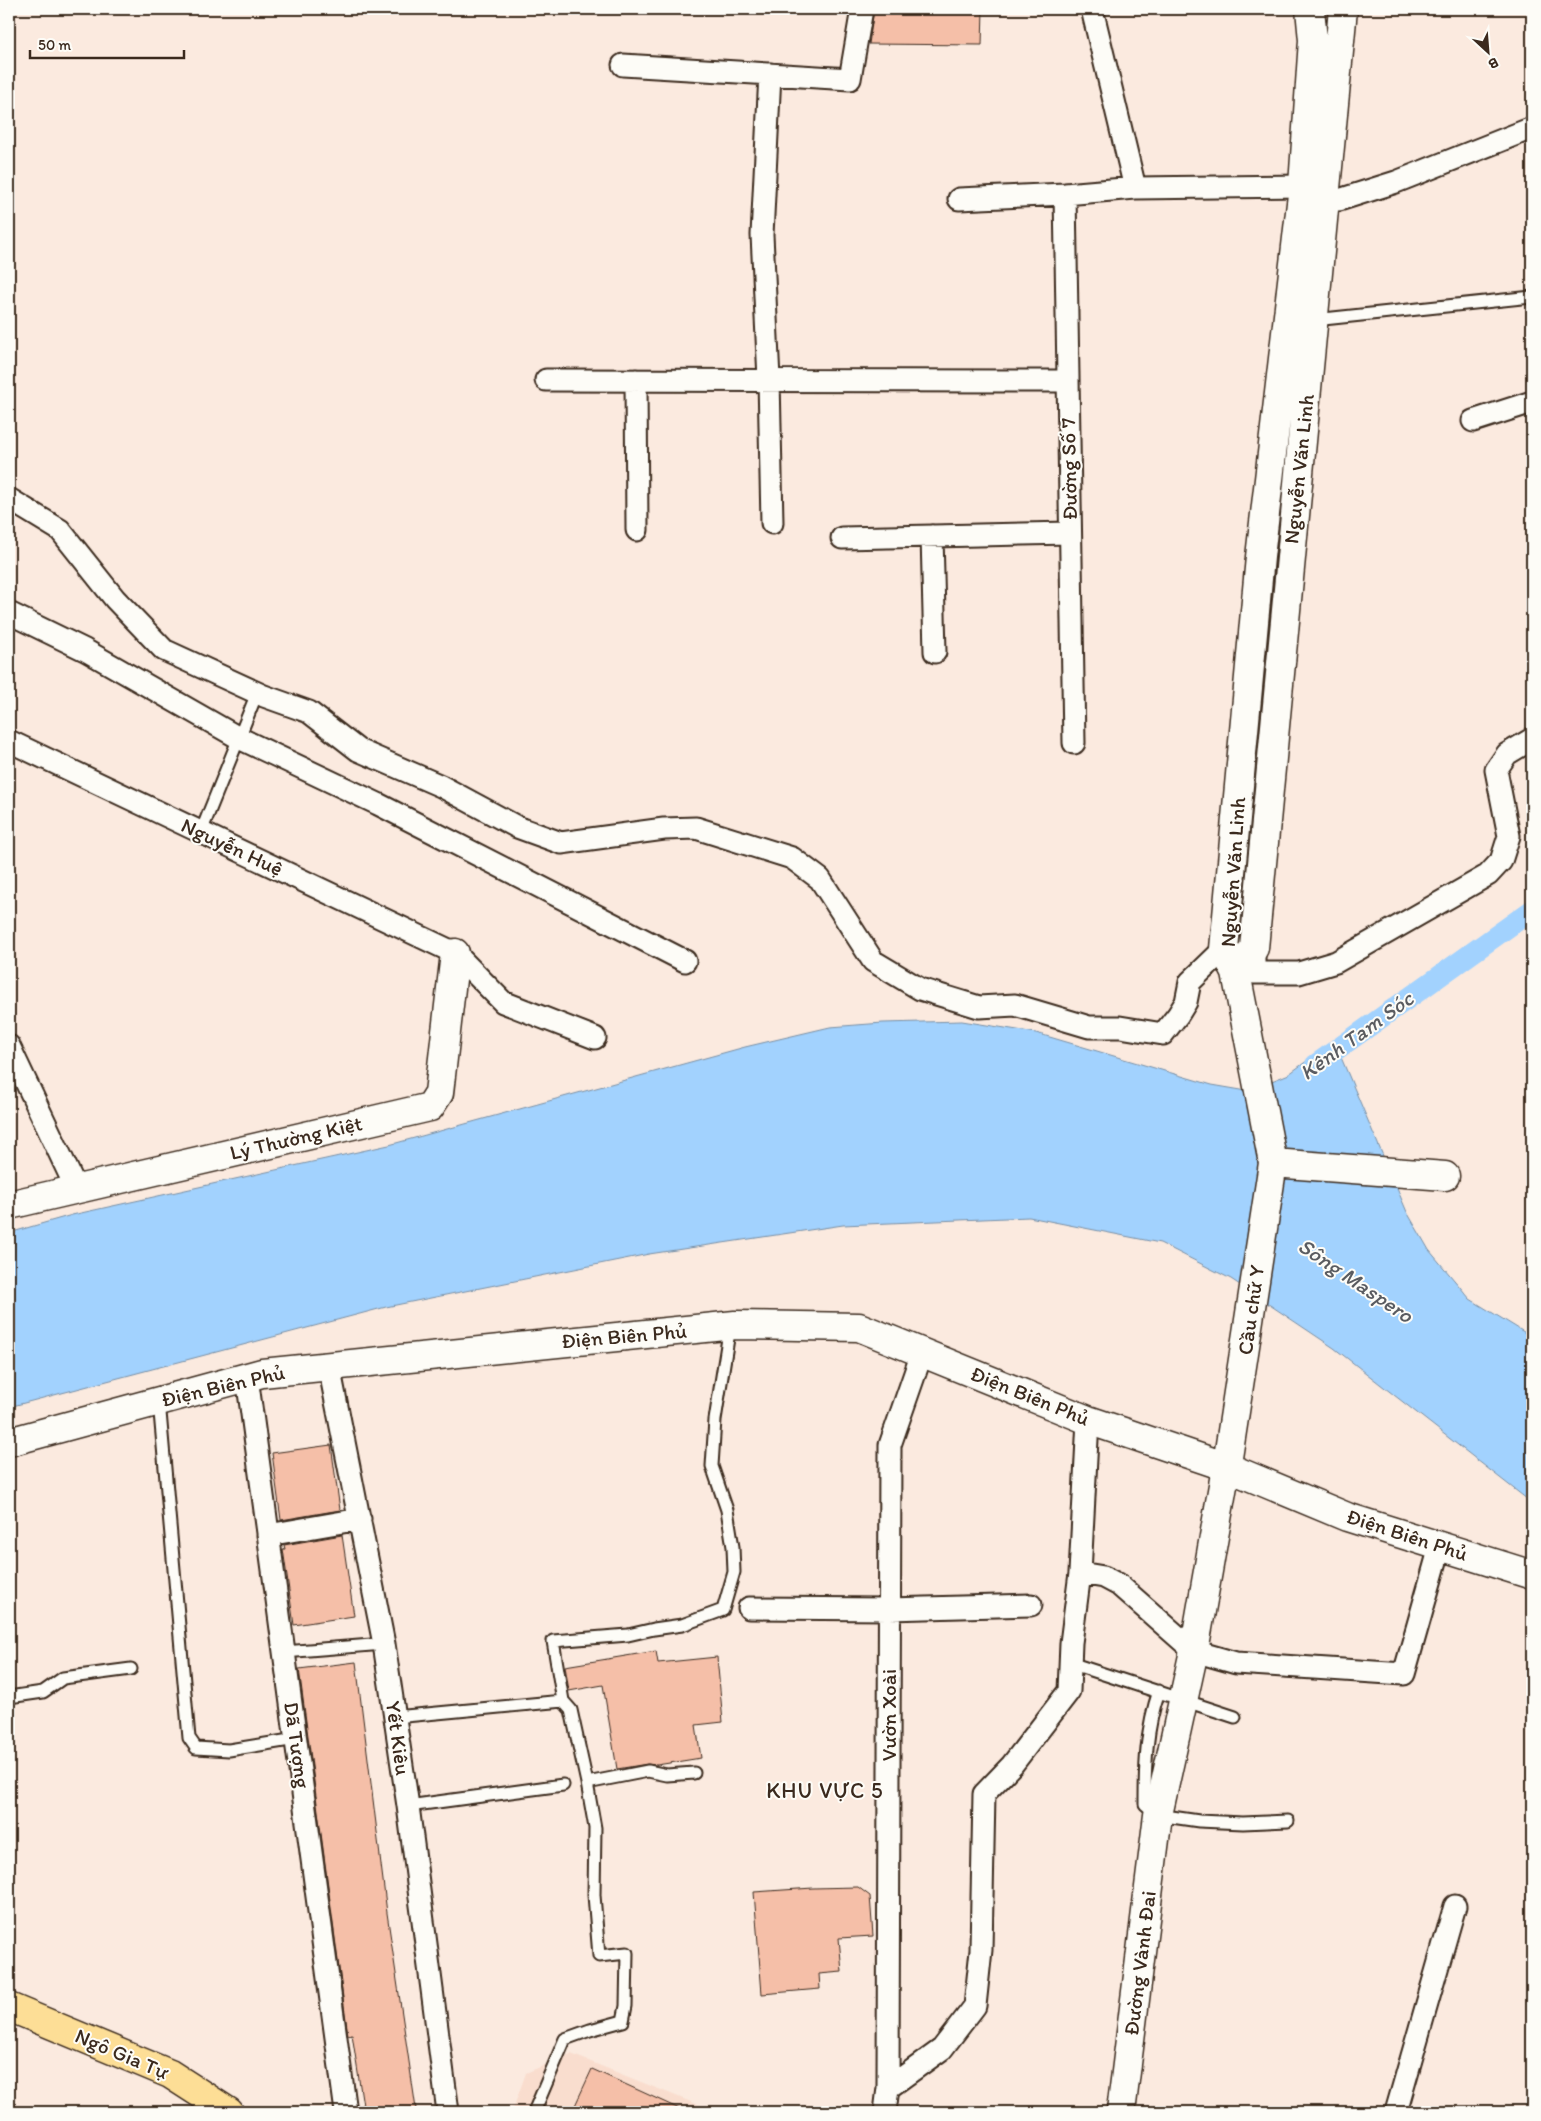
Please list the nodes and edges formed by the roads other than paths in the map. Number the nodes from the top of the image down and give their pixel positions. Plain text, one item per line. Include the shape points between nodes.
1 (862, 9) edge
2 (1092, 9) edge
3 (1310, 9) edge
4 (1343, 9) edge
5 (623, 65) dead end
6 (770, 74) junction
7 (1532, 128) edge
8 (1135, 188) junction
9 (1314, 191) junction
10 (1065, 194) junction
11 (959, 199) dead end
12 (1532, 297) edge
13 (1314, 320) junction
14 (769, 379) junction
15 (546, 380) dead end
16 (636, 380) junction
17 (1068, 381) junction
18 (1532, 402) edge
19 (1473, 422) dead end
20 (9, 499) edge
21 (772, 522) dead end
22 (637, 530) dead end
23 (1070, 533) junction
24 (932, 536) junction
25 (842, 538) dead end
26 (1260, 557) junction
27 (1290, 559) junction
28 (9, 613) edge
29 (935, 652) dead end
30 (257, 693) junction
31 (239, 738) junction
32 (1532, 739) edge
33 (9, 741) edge
34 (1074, 743) dead end
35 (201, 832) junction
36 (1254, 948) junction
37 (1224, 949) junction
38 (455, 953) junction
39 (685, 961) dead end
40 (1236, 973) junction
41 (595, 1038) dead end
42 (9, 1046) edge
43 (1273, 1162) junction
44 (1445, 1176) dead end
45 (76, 1188) junction
46 (9, 1205) edge
47 (730, 1326) junction
48 (922, 1353) junction
49 (329, 1366) junction
50 (247, 1377) junction
51 (159, 1401) junction
52 (1088, 1420) junction
53 (9, 1442) edge
54 (1227, 1464) junction
55 (360, 1519) junction
56 (268, 1535) junction
57 (1440, 1546) junction
58 (1080, 1573) junction
59 (1532, 1575) edge
60 (1031, 1606) dead end
61 (749, 1608) dead end
62 (889, 1609) junction
63 (384, 1644) junction
64 (1194, 1651) junction
65 (284, 1652) junction
66 (1070, 1663) junction
67 (131, 1670) dead end
68 (1171, 1695) junction
69 (9, 1697) edge
70 (564, 1701) junction
71 (395, 1717) junction
72 (1235, 1717) dead end
73 (296, 1739) junction
74 (694, 1773) dead end
75 (587, 1782) junction
76 (563, 1784) dead end
77 (408, 1806) junction
78 (1158, 1815) junction
79 (1288, 1821) dead end
80 (1455, 1906) dead end
81 (9, 2007) edge
82 (888, 2088) junction
83 (229, 2112) edge
84 (346, 2112) edge
85 (448, 2112) edge
86 (534, 2112) edge
87 (884, 2112) edge
88 (1121, 2112) edge
89 (1396, 2112) edge

1 - 6 street via 850,79
2 - 8 street
3 - 9 street, Nguyễn Văn Linh
4 - 9 street, Nguyễn Văn Linh
5 - 6 street
6 - 14 street via 762,234
7 - 9 street via 1396,182 1339,200
8 - 9 street
8 - 10 street
9 - 13 street, Nguyễn Văn Linh
9 - 26 street, Nguyễn Văn Linh
10 - 11 street
10 - 17 street, Đường Số 7
12 - 13 lane
13 - 27 street, Nguyễn Văn Linh
14 - 16 street
14 - 17 street
14 - 21 street
15 - 16 street
16 - 22 street
17 - 23 street, Đường Số 7
18 - 19 street
20 - 30 street via 60,530 115,599 164,650
23 - 24 street
23 - 34 street, Đường Số 7
24 - 25 street
24 - 29 street
26 - 27 street
26 - 37 street, Nguyễn Văn Linh
27 - 36 street, Nguyễn Văn Linh
28 - 31 street via 85,650
30 - 31 lane
30 - 37 street via 309,712 358,750 441,786 517,827 561,843 664,829 696,828 792,858 820,879 873,961 920,989 979,1007 1015,1005 1089,1027 1163,1034 1186,1002 1190,982
31 - 35 lane
31 - 39 street via 378,804
32 - 36 street via 1507,754 1496,770 1509,836 1501,861 1488,875 1336,962 1299,973 1254,973
33 - 35 street, Nguyễn Huệ
35 - 38 street, Nguyễn Huệ
36 - 40 street, Nguyễn Văn Linh
37 - 40 street, Nguyễn Văn Linh
38 - 41 street via 503,1002
38 - 45 street, Lý Thường Kiệt via 439,1093 430,1107
40 - 43 street, Cầu chữ Y
42 - 45 street
43 - 44 street
43 - 54 street, Cầu chữ Y
45 - 46 street, Lý Thường Kiệt
47 - 48 street, Điện Biên Phủ via 860,1327
47 - 49 street, Điện Biên Phủ
47 - 70 lane via 715,1420 712,1466 727,1510 733,1548 734,1572 723,1610 682,1625 628,1635 553,1641
48 - 52 street, Điện Biên Phủ
48 - 62 street, Vườn Xoài via 890,1445
49 - 50 street, Điện Biên Phủ
49 - 55 street, Yết Kiêu
50 - 51 street, Điện Biên Phủ
50 - 56 street, Dã Tượng
51 - 53 street, Điện Biên Phủ
51 - 73 lane via 189,1738 196,1748 229,1750
52 - 54 street, Điện Biên Phủ
52 - 58 street
54 - 57 street, Điện Biên Phủ via 1347,1517
54 - 64 street, Cầu chữ Y
55 - 56 street
55 - 63 street, Yết Kiêu
56 - 65 street, Dã Tượng
57 - 59 street, Điện Biên Phủ
57 - 64 street via 1404,1674 1236,1663
58 - 64 street via 1104,1577 1119,1585
58 - 66 street
60 - 62 street
61 - 62 street
62 - 82 street, Vườn Xoài
63 - 65 lane
63 - 71 street, Yết Kiêu
64 - 68 street, Đường Vành Đai
65 - 73 street, Dã Tượng
66 - 68 lane
66 - 82 street via 1069,1691 1012,1765 984,1794 981,1950 974,2006 942,2049
67 - 69 lane via 63,1678 43,1692
68 - 72 lane
68 - 78 street, Đường Vành Đai
70 - 71 lane
70 - 75 lane via 571,1710
71 - 77 street, Yết Kiêu
73 - 84 street, Dã Tượng
74 - 75 lane via 667,1775 648,1771
75 - 86 lane via 594,1828 594,1895 599,1956 627,1953 626,2006 623,2021 565,2039
76 - 77 lane
77 - 85 street, Yết Kiêu
78 - 79 lane via 1199,1821
78 - 88 street, Đường Vành Đai
80 - 89 street
81 - 83 main road, Ngô Gia Tự via 170,2074
82 - 87 street, Vườn Xoài

